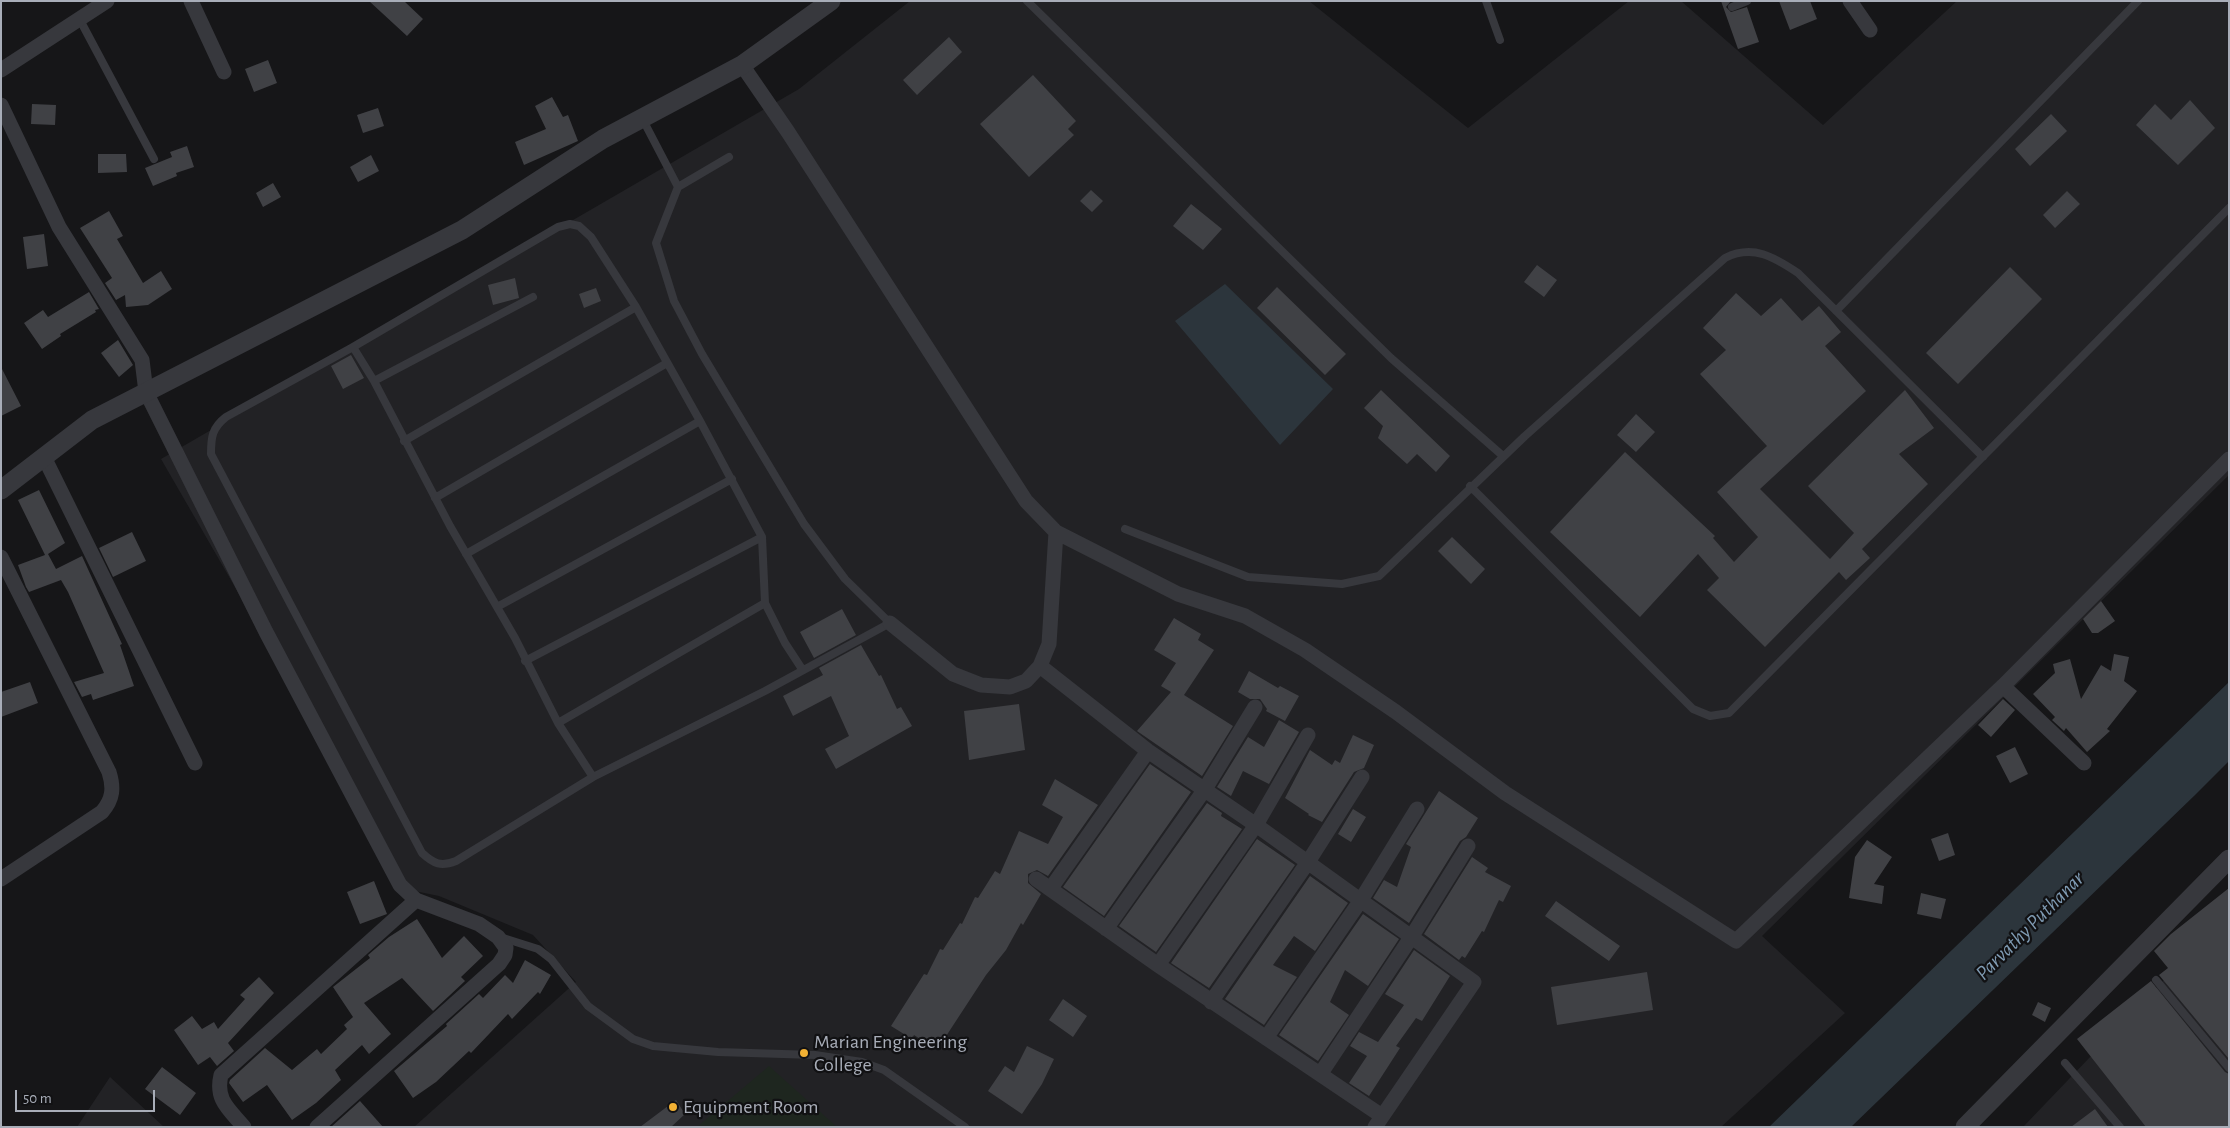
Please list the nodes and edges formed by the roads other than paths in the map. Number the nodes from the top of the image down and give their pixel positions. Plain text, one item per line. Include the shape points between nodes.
1 (107, 1) edge
2 (191, 1) edge
3 (831, 1) edge
4 (1027, 1) edge
5 (1486, 1) edge
6 (1747, 1) edge
7 (1850, 1) edge
8 (2138, 1) edge
9 (1732, 7) dead end
10 (80, 20) junction
11 (1870, 30) dead end
12 (1500, 40) dead end
13 (742, 65) junction
14 (1, 70) edge
15 (224, 72) dead end
16 (1, 105) edge
17 (642, 118) junction
18 (729, 157) dead end
19 (154, 159) dead end
20 (678, 187) junction
21 (2229, 208) edge
22 (533, 298) dead end
23 (636, 307) junction
24 (1836, 311) junction
25 (353, 347) junction
26 (668, 363) junction
27 (374, 381) junction
28 (146, 392) junction
29 (700, 421) junction
30 (404, 441) junction
31 (1503, 456) junction
32 (44, 457) junction
33 (1983, 457) junction
34 (2229, 459) edge
35 (732, 479) junction
36 (1470, 486) junction
37 (1, 490) edge
38 (434, 498) junction
39 (1125, 529) dead end
40 (1056, 532) junction
41 (762, 537) junction
42 (466, 554) junction
43 (1, 557) edge
44 (765, 603) junction
45 (497, 607) junction
46 (890, 623) junction
47 (525, 661) junction
48 (1040, 666) junction
49 (802, 669) junction
50 (2003, 686) junction
51 (1255, 707) dead end
52 (558, 723) junction
53 (1308, 735) dead end
54 (1148, 751) junction
55 (195, 763) dead end
56 (2084, 763) dead end
57 (1362, 776) dead end
58 (593, 777) junction
59 (1205, 789) junction
60 (1417, 809) dead end
61 (1256, 825) junction
62 (1468, 846) dead end
63 (2229, 860) edge
64 (1308, 862) junction
65 (1, 879) edge
66 (1036, 879) dead end
67 (1051, 888) junction
68 (416, 900) junction
69 (1361, 900) junction
70 (1106, 929) junction
71 (1412, 936) junction
72 (498, 937) junction
73 (1158, 965) junction
74 (2156, 980) dead end
75 (1212, 1002) junction
76 (1266, 1038) junction
77 (2065, 1062) dead end
78 (2229, 1068) edge
79 (1320, 1073) junction
80 (1379, 1122) edge
81 (244, 1127) edge
82 (317, 1127) edge
83 (965, 1127) edge
84 (1965, 1127) edge
85 (2120, 1127) edge

1 - 10 street
2 - 15 street
3 - 13 street
4 - 31 lane via 1391,358
5 - 12 lane
6 - 9 lane
7 - 11 street
8 - 24 lane
10 - 14 street
10 - 19 lane
13 - 17 street
13 - 40 street via 1026,501
16 - 28 street via 59,227 142,360
17 - 20 lane
17 - 28 street via 603,139 462,230
18 - 20 lane
20 - 46 lane via 656,243 674,300 702,354 804,524 845,579
21 - 33 lane
22 - 27 lane
23 - 25 lane via 590,237 579,226 570,224 558,227
23 - 26 lane
23 - 30 lane
24 - 31 lane via 1798,273 1782,262 1764,253 1737,252 1725,258
24 - 33 lane
25 - 27 lane
25 - 58 lane via 226,417 215,426 211,454 422,853 432,862 445,866
26 - 29 lane
26 - 38 lane
27 - 30 lane
28 - 32 street via 92,420
28 - 68 street via 266,632 400,885
29 - 35 lane
29 - 42 lane
30 - 38 lane
31 - 36 lane
32 - 37 street
32 - 55 street
33 - 36 lane via 1739,704 1729,713 1719,716 1693,709
34 - 50 street
35 - 41 lane
35 - 45 lane
36 - 39 lane via 1379,576 1342,584 1248,577
38 - 42 lane
40 - 48 street via 1049,644
40 - 50 street via 1178,594 1245,616 1305,650 1505,793 1736,941
41 - 44 lane
41 - 47 lane
42 - 45 lane
43 - 65 street via 109,772 113,787 110,803 102,812
44 - 49 lane
44 - 52 lane
45 - 47 lane
46 - 48 street via 953,674 981,685 1010,687 1026,681
46 - 49 lane
47 - 52 lane
48 - 54 street
49 - 58 lane via 765,691
50 - 56 street
51 - 59 street
52 - 58 lane
53 - 61 street
54 - 59 street
54 - 67 street
57 - 64 street
59 - 61 street
59 - 70 street
60 - 69 street
61 - 64 street
61 - 73 street
62 - 71 street
63 - 84 street
64 - 69 street
64 - 75 street
66 - 67 street
67 - 70 street
68 - 72 street via 479,924
68 - 81 street via 221,1075 218,1086 220,1098
69 - 71 street
69 - 76 street
70 - 73 street
71 - 79 street
71 - 80 street via 1474,982
72 - 82 street via 506,948 499,964
72 - 83 lane via 538,949 551,959 588,1006 633,1039 653,1046 718,1052 815,1054 862,1062 884,1070
73 - 75 street
74 - 78 lane
75 - 76 street
76 - 79 street
77 - 85 lane
79 - 80 street

